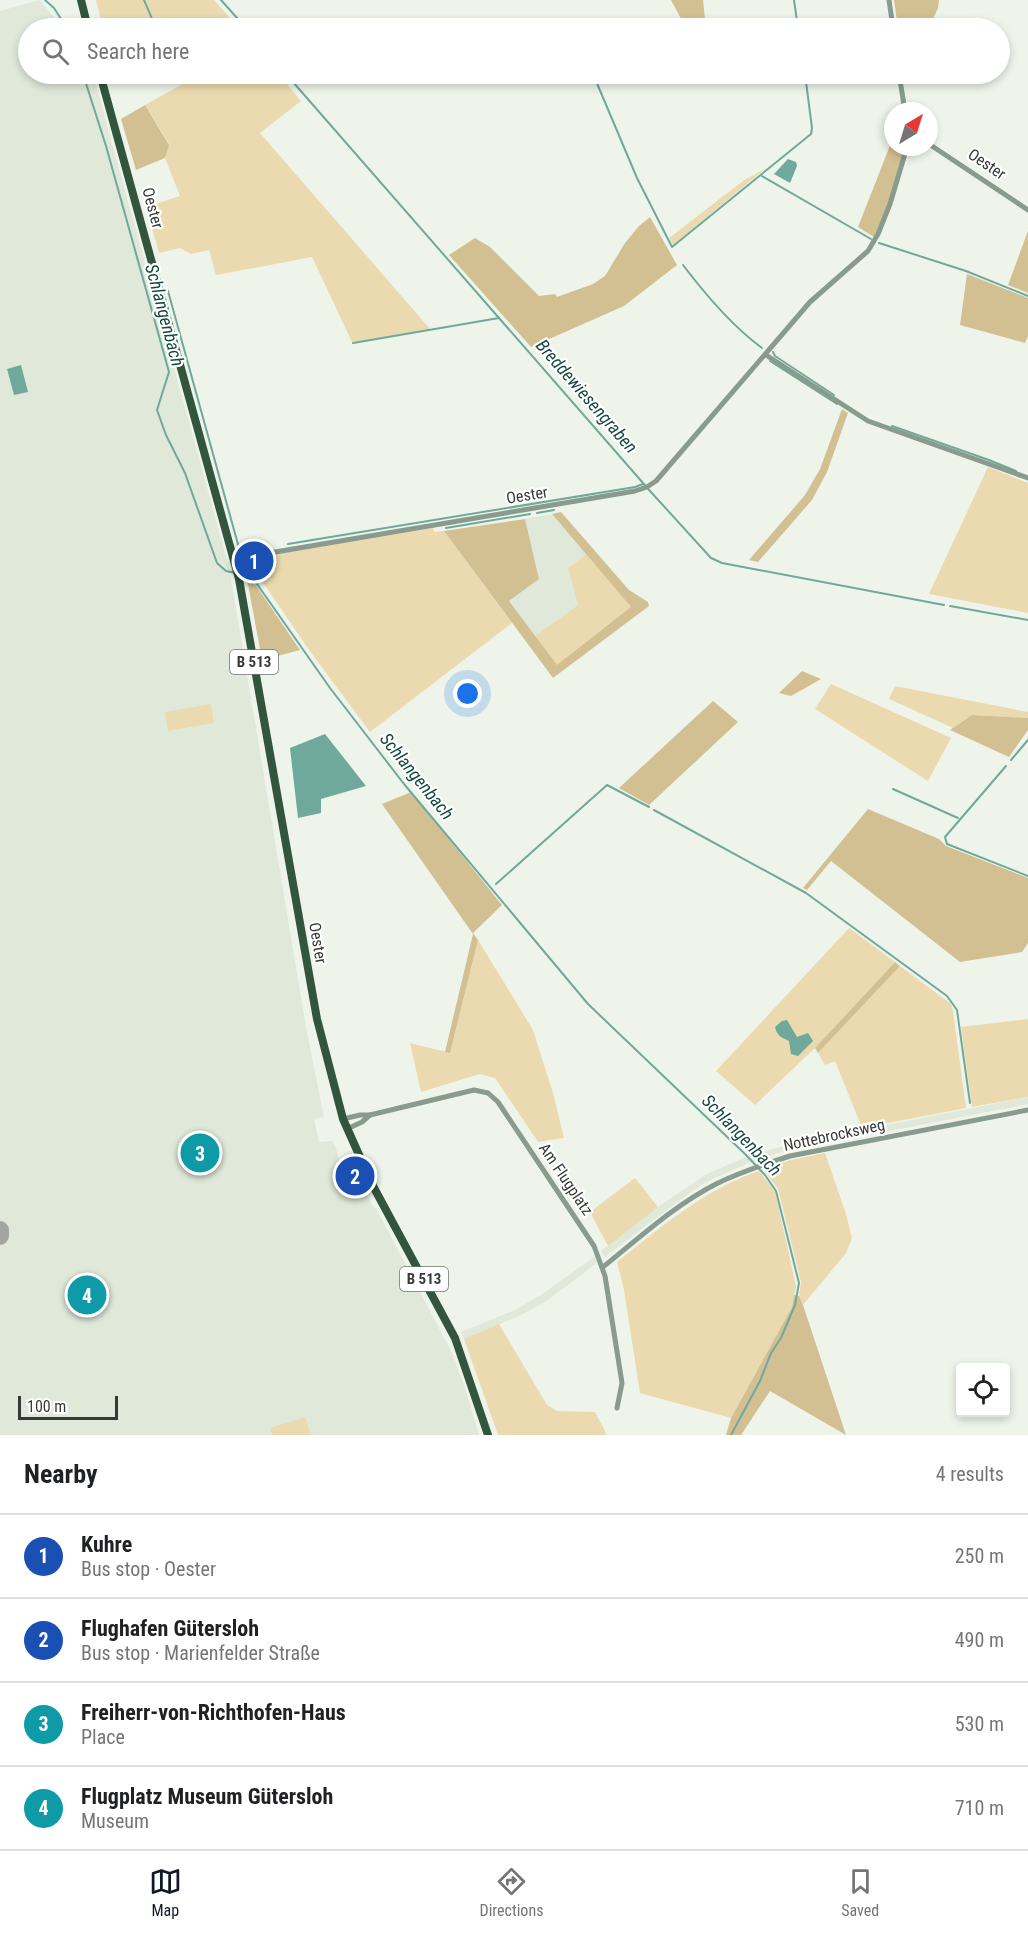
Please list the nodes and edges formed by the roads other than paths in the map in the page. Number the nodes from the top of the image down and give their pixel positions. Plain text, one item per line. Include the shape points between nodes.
1 (81, 0) edge
2 (889, 0) edge
3 (86, 18) edge
4 (892, 18) edge
5 (103, 84) edge
6 (901, 84) edge
7 (904, 102) edge
8 (938, 150) edge
9 (904, 156) edge
10 (1028, 210) edge
11 (766, 355) junction
12 (1028, 478) edge
13 (235, 563) junction
14 (1028, 1110) edge
15 (370, 1115) junction
16 (343, 1119) junction
17 (347, 1129) junction
18 (603, 1267) junction
19 (617, 1408) dead end
20 (488, 1435) edge

1 - 3 main road
2 - 4 street
5 - 13 main road, Oester / B 513
6 - 7 street
8 - 10 street, Oester
9 - 11 street, Oester via 873,244 810,302
11 - 12 street via 868,421
11 - 13 street, Oester via 647,487
13 - 16 main road, Oester / B 513 via 316,1019
14 - 18 street, Nottebrocksweg via 763,1164 695,1197
15 - 16 street, Am Flugplatz
15 - 17 street, Am Flugplatz
15 - 18 street, Am Flugplatz via 462,1092 488,1093 498,1102 588,1236
16 - 17 main road, B 513
17 - 20 main road, B 513 via 373,1186 455,1338
18 - 19 street, Am Flugplatz via 622,1383

